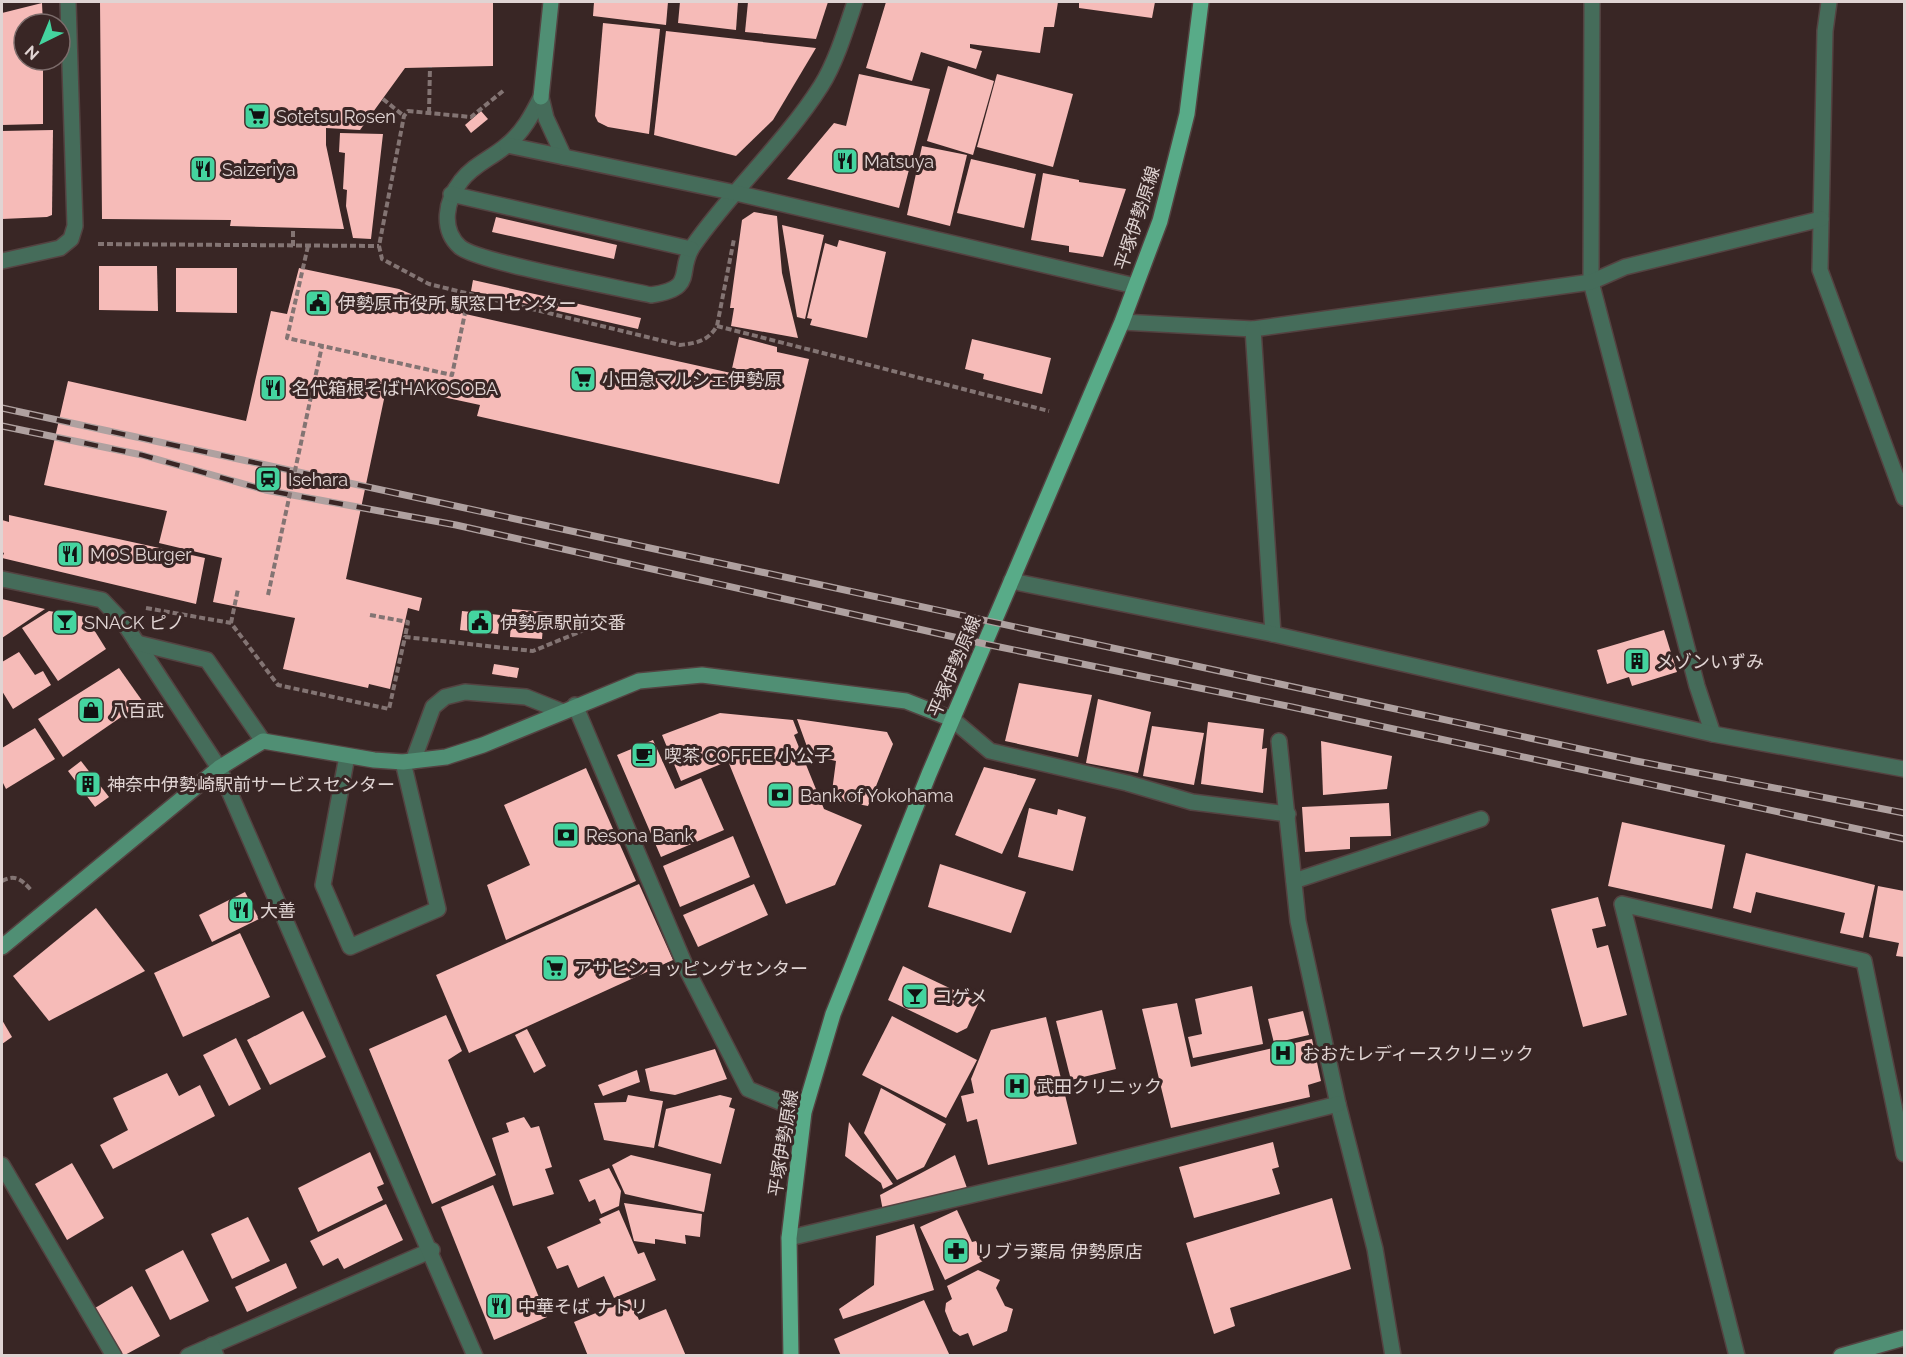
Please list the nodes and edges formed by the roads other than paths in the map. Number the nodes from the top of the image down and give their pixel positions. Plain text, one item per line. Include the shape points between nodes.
1 (68, 2) edge
2 (551, 2) edge
3 (855, 2) edge
4 (1201, 2) edge
5 (1592, 2) edge
6 (1829, 2) edge
7 (542, 97) junction
8 (507, 145) junction
9 (564, 157) junction
10 (736, 193) junction
11 (451, 194) junction
12 (1821, 219) junction
13 (691, 249) junction
14 (2, 261) edge
15 (1591, 282) junction
16 (1136, 286) junction
17 (1122, 322) junction
18 (1252, 329) junction
19 (1905, 498) edge
20 (2, 579) edge
21 (1011, 581) junction
22 (1273, 634) junction
23 (137, 643) junction
24 (568, 708) junction
25 (952, 720) junction
26 (1713, 734) junction
27 (263, 741) junction
28 (1279, 741) dead end
29 (347, 756) junction
30 (408, 761) junction
31 (219, 768) junction
32 (1905, 769) edge
33 (1288, 814) junction
34 (1481, 819) dead end
35 (1294, 881) junction
36 (2, 947) edge
37 (1338, 1104) junction
38 (804, 1112) junction
39 (1905, 1154) edge
40 (2, 1165) edge
41 (789, 1238) junction
42 (432, 1250) junction
43 (1905, 1338) edge
44 (214, 1350) edge
45 (114, 1356) edge
46 (188, 1356) edge
47 (476, 1356) edge
48 (791, 1356) edge
49 (1393, 1356) edge
50 (1737, 1356) edge
51 (1841, 1356) edge

1 - 14 street via 75,226 65,243
2 - 7 street
3 - 10 street via 822,84 798,120
4 - 16 main road, 平塚伊勢原線 via 1187,114 1160,221
5 - 15 street
6 - 12 street
7 - 8 street via 529,122
7 - 9 street via 546,118
8 - 9 street
8 - 11 street via 480,162
9 - 10 street
10 - 13 street
10 - 16 street
11 - 13 street
11 - 13 street via 449,230 462,249 493,260 651,296 670,292 684,278
12 - 15 street via 1625,267
12 - 19 street via 1820,270
15 - 18 street
15 - 26 street
16 - 17 main road, 平塚伊勢原線
17 - 18 street
17 - 21 main road, 平塚伊勢原線
18 - 22 street
20 - 23 street via 102,600
21 - 22 street
21 - 25 main road, 平塚伊勢原線
22 - 26 street
23 - 27 street via 207,660
23 - 31 street
24 - 25 street via 639,681 702,675 906,701
24 - 30 street via 483,746 446,757
24 - 30 street via 526,698 465,692 445,697 433,707
24 - 38 street via 688,972 748,1089
25 - 33 street via 990,751 1192,802
25 - 38 main road, 平塚伊勢原線 via 833,1014
26 - 32 street
27 - 29 street
27 - 31 street
28 - 33 street
29 - 30 street
29 - 30 street via 323,885 350,946 438,909
31 - 36 street
31 - 42 street
33 - 35 street
34 - 35 street
35 - 37 street via 1298,921
37 - 41 street
37 - 49 street via 1375,1249
38 - 41 main road, 平塚伊勢原線
39 - 50 street via 1863,961 1622,904
40 - 45 street
41 - 48 main road, 平塚伊勢原線
42 - 44 street
42 - 47 street
43 - 51 street
44 - 46 street

